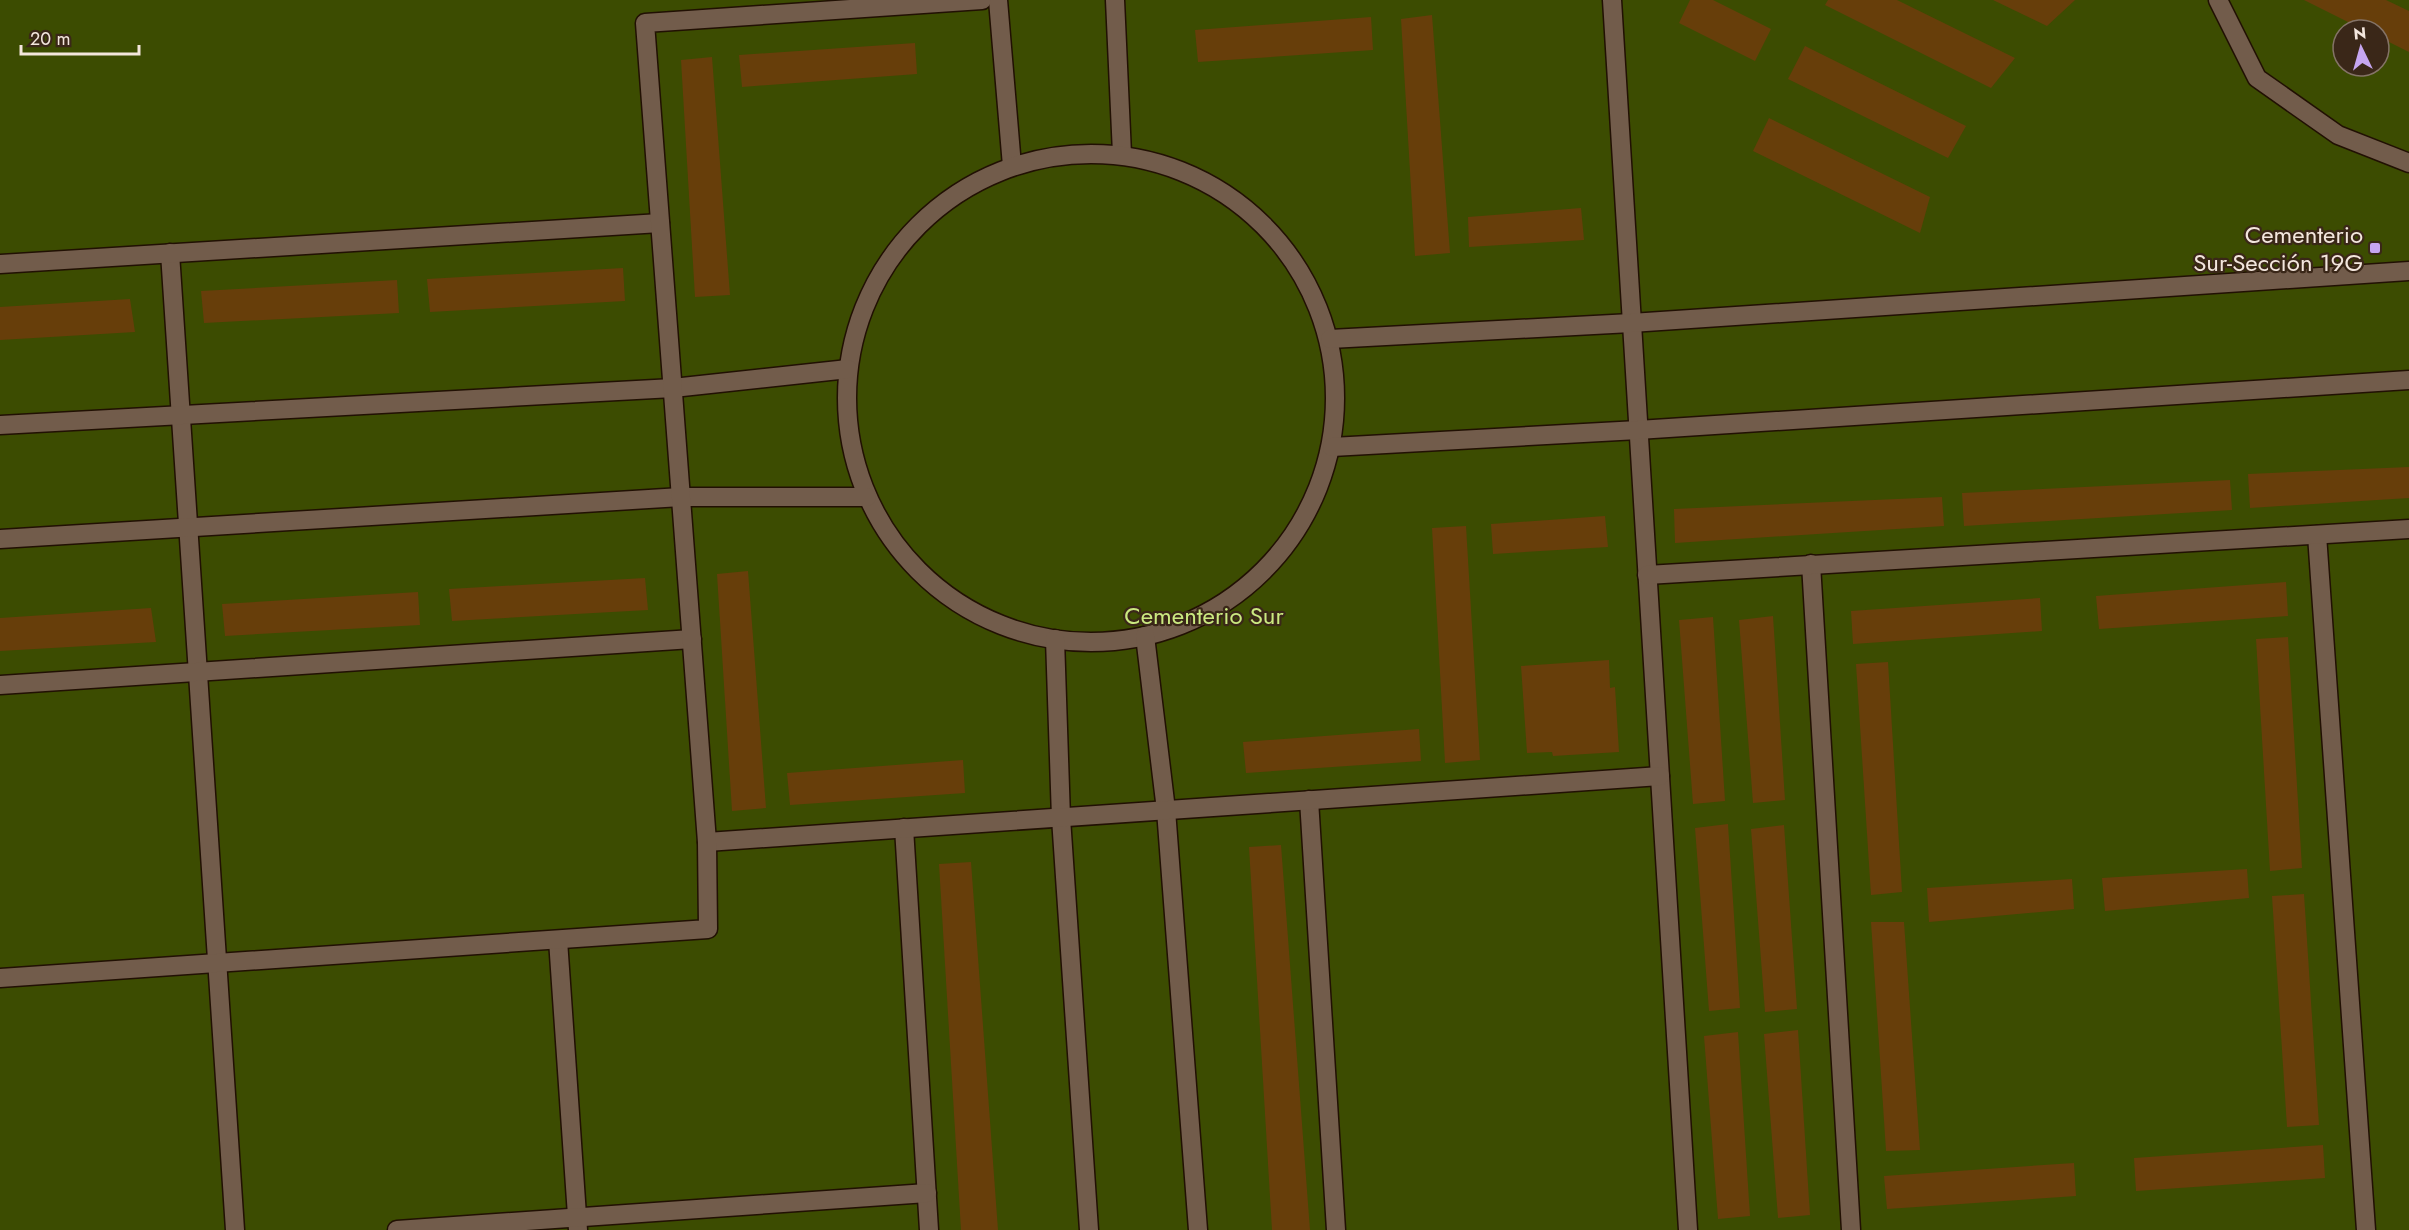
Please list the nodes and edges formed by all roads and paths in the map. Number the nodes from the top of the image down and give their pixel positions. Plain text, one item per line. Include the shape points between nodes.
1 (982, 0) edge
2 (998, 0) edge
3 (1115, 0) edge
4 (1612, 0) edge
5 (2218, 0) edge
6 (1122, 154) junction
7 (2409, 163) edge
8 (1012, 166) junction
9 (660, 223) junction
10 (170, 254) junction
11 (0, 264) edge
12 (2409, 271) edge
13 (1631, 323) junction
14 (1330, 339) junction
15 (848, 369) junction
16 (2409, 380) edge
17 (673, 388) junction
18 (181, 415) junction
19 (0, 425) edge
20 (1638, 430) junction
21 (1332, 447) junction
22 (867, 496) junction
23 (681, 497) junction
24 (188, 527) junction
25 (2409, 529) edge
26 (2317, 535) junction
27 (0, 539) edge
28 (1810, 564) junction
29 (1647, 575) junction
30 (1144, 636) junction
31 (692, 639) junction
32 (1055, 639) junction
33 (198, 672) junction
34 (0, 685) edge
35 (1660, 776) junction
36 (1309, 800) junction
37 (1166, 810) junction
38 (1061, 818) junction
39 (904, 828) junction
40 (707, 842) junction
41 (558, 940) junction
42 (217, 963) junction
43 (0, 978) edge
44 (927, 1193) junction
45 (578, 1224) edge
46 (235, 1230) edge
47 (397, 1230) edge
48 (929, 1230) edge
49 (1089, 1230) edge
50 (1198, 1230) edge
51 (1336, 1230) edge
52 (1688, 1230) edge
53 (1851, 1230) edge
54 (2366, 1230) edge

1 - 9 lane via 645,22
2 - 8 lane
3 - 6 lane
4 - 13 lane
5 - 7 lane via 2257,78 2338,135
6 - 8 lane via 1059,154
6 - 14 lane via 1181,169 1231,195 1276,236 1313,292
8 - 15 lane via 960,191 895,252 867,298
9 - 10 lane
9 - 17 lane
10 - 11 lane
10 - 18 lane
12 - 13 lane
13 - 14 lane
13 - 20 lane
14 - 21 lane via 1337,388
15 - 17 lane
15 - 22 lane via 849,436
16 - 20 lane
17 - 18 lane
17 - 23 lane
18 - 19 lane
18 - 24 lane
20 - 21 lane
20 - 29 lane
21 - 30 lane via 1314,501 1281,553 1217,607
22 - 23 lane
22 - 32 lane via 908,572 951,608
23 - 24 lane
23 - 31 lane
24 - 27 lane
24 - 33 lane
25 - 26 lane
26 - 28 lane
26 - 54 lane
28 - 29 lane
28 - 53 lane
29 - 35 lane
30 - 32 lane
30 - 37 lane
31 - 33 lane
31 - 40 lane
32 - 38 lane
33 - 34 lane
33 - 42 lane
35 - 36 lane
35 - 52 lane
36 - 37 lane
36 - 51 lane
37 - 38 lane
37 - 50 lane
38 - 39 lane
38 - 49 lane
39 - 40 lane
39 - 44 lane
40 - 41 lane via 708,929
41 - 42 lane
41 - 45 lane
42 - 43 lane
42 - 46 lane
44 - 45 lane
44 - 48 lane
45 - 47 lane

